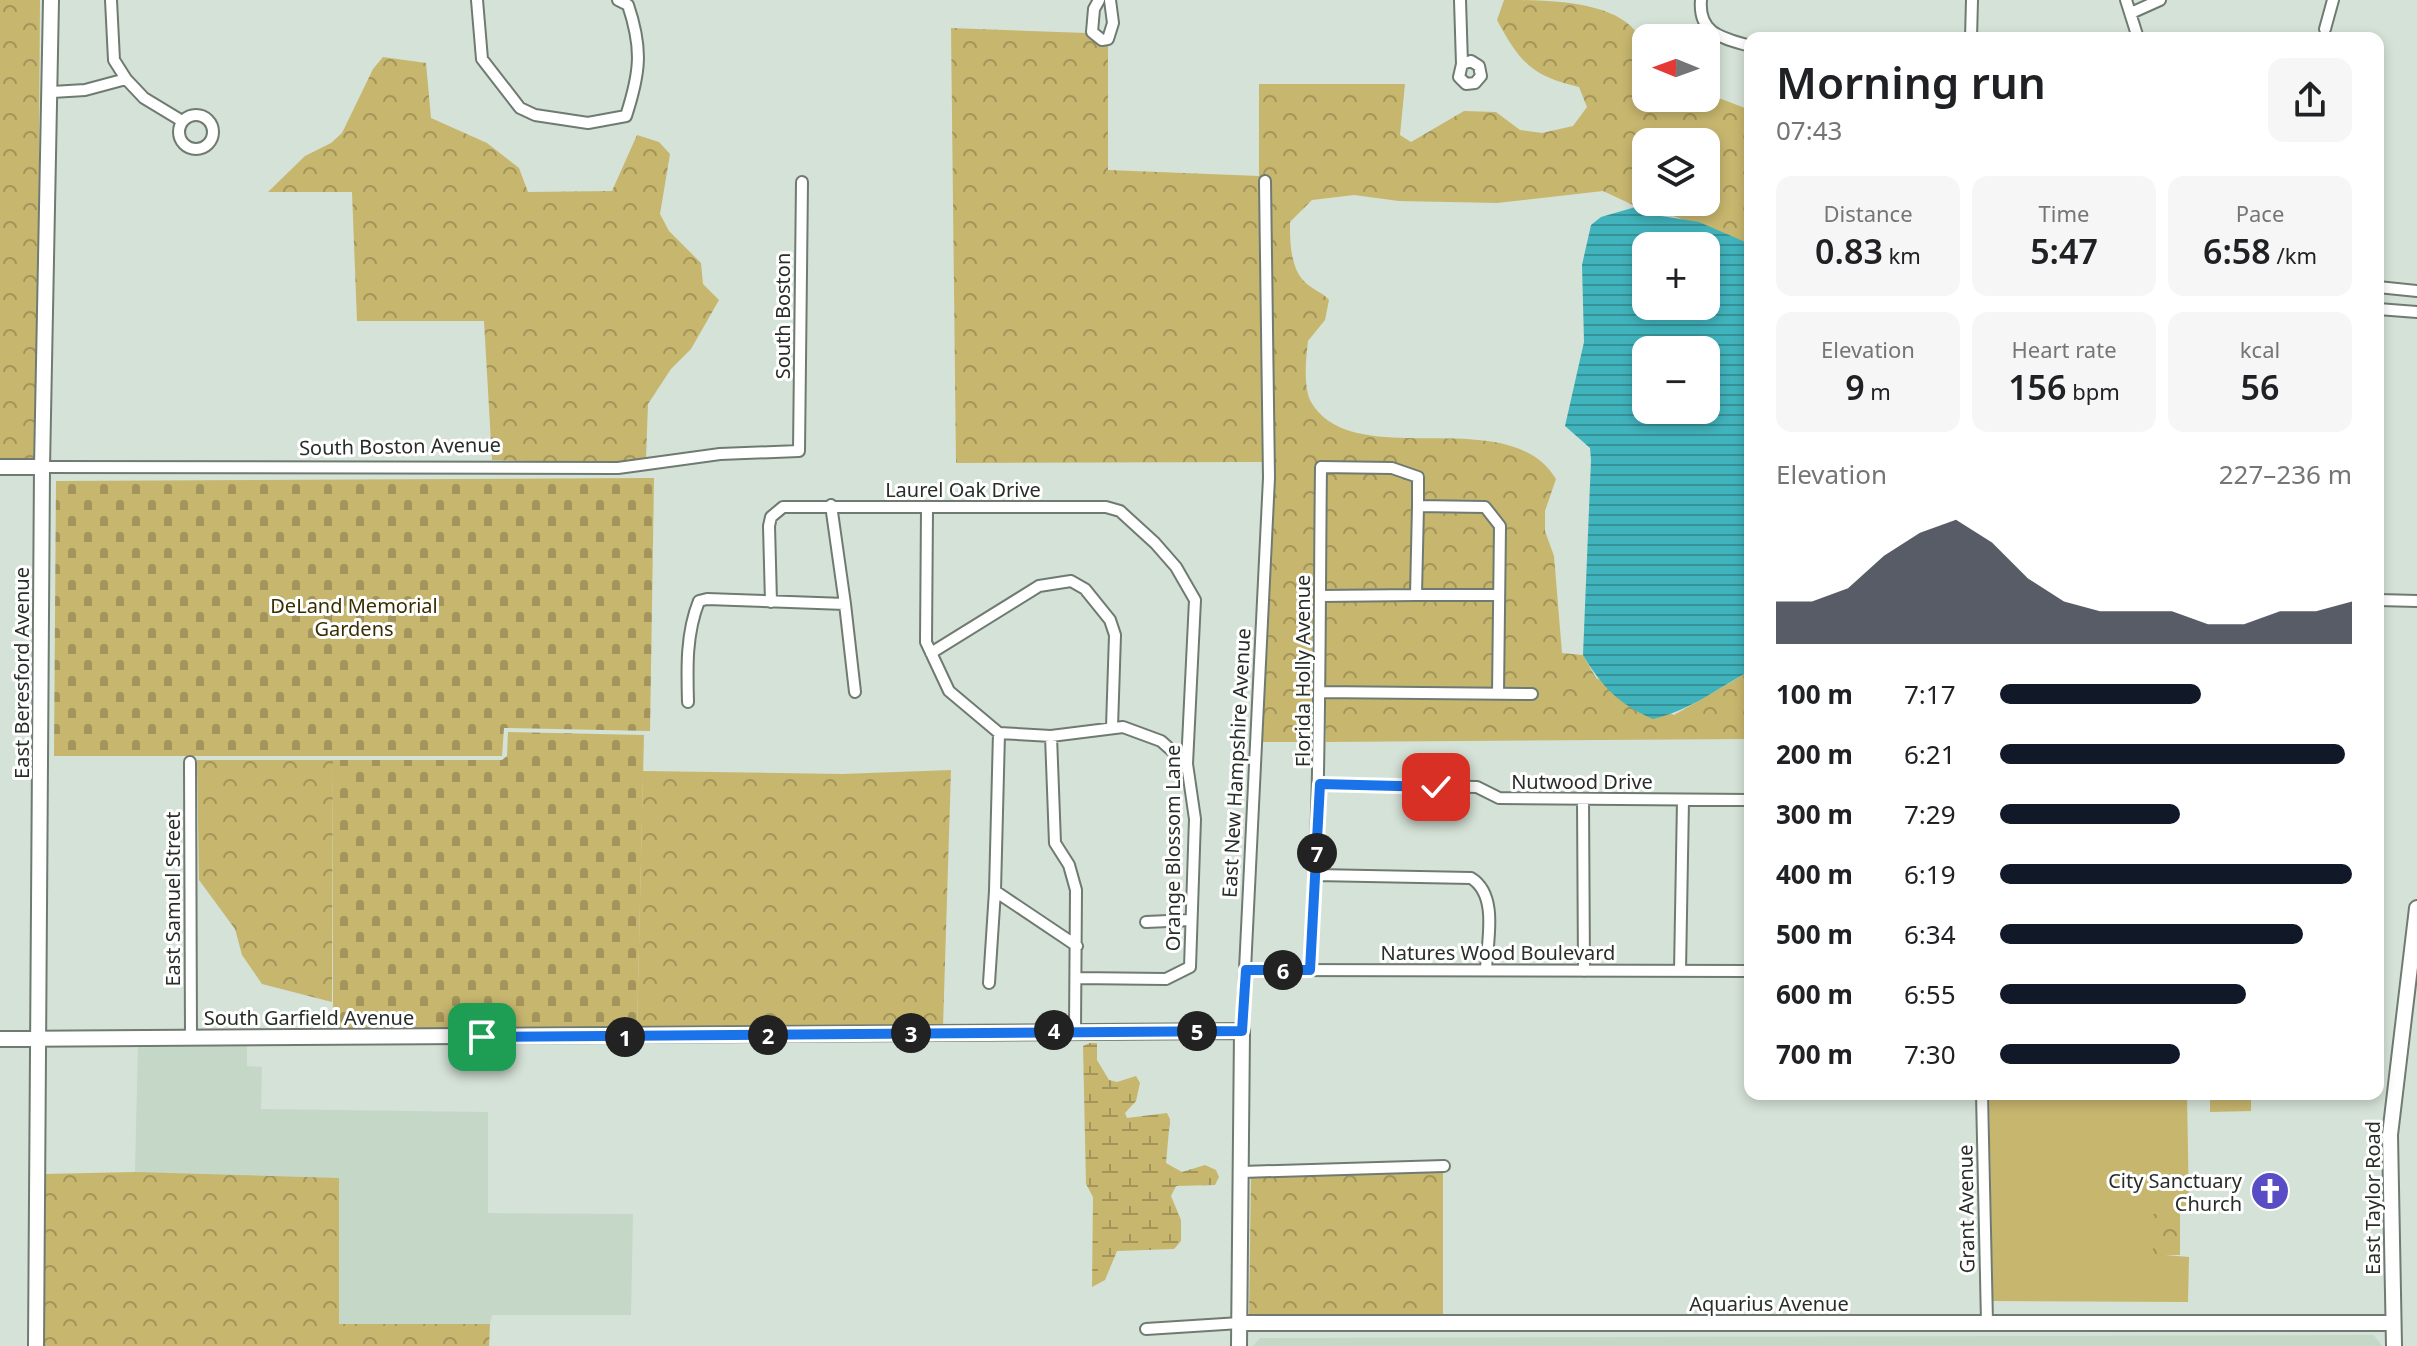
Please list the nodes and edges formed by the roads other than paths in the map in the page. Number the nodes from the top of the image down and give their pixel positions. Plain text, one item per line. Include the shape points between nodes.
1 (51, 0) edge
2 (111, 0) edge
3 (477, 0) edge
4 (618, 0) edge
5 (1099, 0) edge
6 (1110, 0) edge
7 (1460, 0) edge
8 (1701, 0) edge
9 (1972, 0) edge
10 (2126, 0) edge
11 (2160, 0) edge
12 (2333, 0) edge
13 (2131, 13) junction
14 (2325, 29) dead end
15 (1971, 32) edge
16 (2136, 32) edge
17 (1744, 44) edge
18 (1462, 64) dead end
19 (126, 79) junction
20 (52, 92) junction
21 (182, 121) dead end
22 (1265, 181) dead end
23 (802, 182) dead end
24 (2384, 288) edge
25 (2417, 291) edge
26 (2384, 309) edge
27 (2417, 312) edge
28 (799, 451) joint
29 (0, 467) edge
30 (42, 467) junction
31 (831, 505) junction
32 (1418, 506) junction
33 (927, 509) junction
34 (1155, 543) joint
35 (1416, 595) junction
36 (1499, 595) junction
37 (1320, 596) junction
38 (2384, 600) edge
39 (2417, 601) edge
40 (771, 602) junction
41 (845, 604) junction
42 (931, 653) junction
43 (855, 692) dead end
44 (1319, 692) junction
45 (1498, 693) junction
46 (1532, 694) dead end
47 (688, 702) dead end
48 (1112, 727) junction
49 (999, 733) junction
50 (1051, 736) junction
51 (190, 762) dead end
52 (1187, 764) junction
53 (1320, 784) junction
54 (1583, 799) junction
55 (1683, 800) junction
56 (1744, 800) edge
57 (1316, 875) junction
58 (995, 891) junction
59 (2417, 908) edge
60 (1191, 920) junction
61 (1146, 922) dead end
62 (1077, 946) junction
63 (1246, 970) junction
64 (1310, 970) junction
65 (1486, 970) junction
66 (1584, 971) junction
67 (1680, 971) junction
68 (1744, 971) edge
69 (1076, 978) junction
70 (989, 983) dead end
71 (1075, 1030) junction
72 (1242, 1031) junction
73 (191, 1037) junction
74 (0, 1039) edge
75 (38, 1039) junction
76 (1982, 1100) edge
77 (1444, 1166) dead end
78 (1242, 1172) junction
79 (1987, 1322) junction
80 (1240, 1323) junction
81 (2392, 1323) junction
82 (1146, 1329) dead end
83 (36, 1346) edge
84 (1239, 1346) edge
85 (2394, 1346) edge

1 - 20 street, East Beresford Avenue
2 - 19 street via 112,51
3 - 4 street via 482,59 520,108 588,123 626,116 638,82 639,38 628,5
5 - 6 street via 1091,21 1092,32 1102,40 1112,33
7 - 18 street
8 - 17 street via 1700,14 1714,35
9 - 15 street
10 - 13 street
11 - 13 street
12 - 14 street
13 - 16 street
19 - 20 street
19 - 21 street via 144,98
20 - 30 street, East Beresford Avenue
22 - 63 street, East New Hampshire Avenue via 1269,478
23 - 28 street, South Boston
24 - 25 street
26 - 27 street
28 - 30 street, South Boston Avenue via 720,454 618,468
29 - 30 street, South Boston Avenue
30 - 75 street, East Beresford Avenue
31 - 33 street, Laurel Oak Drive
31 - 40 street, Laurel Oak Drive via 783,507 771,517
31 - 41 street
32 - 35 street
32 - 36 street via 1485,507 1494,515 1500,526
32 - 37 street, Florida Holly Avenue via 1418,477 1392,468 1321,467
33 - 34 street, Laurel Oak Drive via 1106,507 1120,511
33 - 42 street via 926,642
34 - 52 street, Orange Blossom Lane via 1195,600
35 - 36 street
35 - 37 street
36 - 45 street
37 - 44 street, Florida Holly Avenue
38 - 39 street
40 - 41 street
40 - 47 street via 699,601 687,661
41 - 43 street
42 - 48 street via 1039,586 1071,581 1085,589 1110,620 1115,635
42 - 49 street via 949,691
44 - 45 street
44 - 53 street, Florida Holly Avenue
45 - 46 street
48 - 50 street
48 - 52 street via 1161,741
49 - 50 street
49 - 58 street
50 - 62 street via 1055,843 1076,890
51 - 73 street, East Samuel Street
52 - 60 street, Orange Blossom Lane via 1195,819
53 - 54 street, Nutwood Drive via 1477,787 1499,798
53 - 57 street, Florida Holly Avenue
54 - 55 street, Nutwood Drive
54 - 66 street
55 - 56 street, Nutwood Drive
55 - 67 street
57 - 64 street, Florida Holly Avenue
57 - 65 street via 1471,878 1487,899
58 - 62 street
58 - 70 street
59 - 81 street, East Taylor Road via 2390,1135
60 - 61 street
60 - 69 street, Orange Blossom Lane via 1190,967 1184,973 1166,979
62 - 69 street
63 - 64 street, Natures Wood Boulevard
63 - 72 street, East New Hampshire Avenue
64 - 65 street, Natures Wood Boulevard
65 - 66 street, Natures Wood Boulevard
66 - 67 street, Natures Wood Boulevard
67 - 68 street, Natures Wood Boulevard
69 - 71 street
71 - 72 street, South Garfield Avenue
71 - 73 street, South Garfield Avenue
72 - 78 street, East New Hampshire Avenue
73 - 75 street, South Garfield Avenue
74 - 75 street, South Garfield Avenue
75 - 83 street, East Beresford Avenue
76 - 79 street, Grant Avenue
77 - 78 street
78 - 80 street, East New Hampshire Avenue
79 - 80 street, Aquarius Avenue
79 - 81 street, Aquarius Avenue
80 - 82 street, Aquarius Avenue
80 - 84 street, East New Hampshire Avenue
81 - 85 street, East Taylor Road

